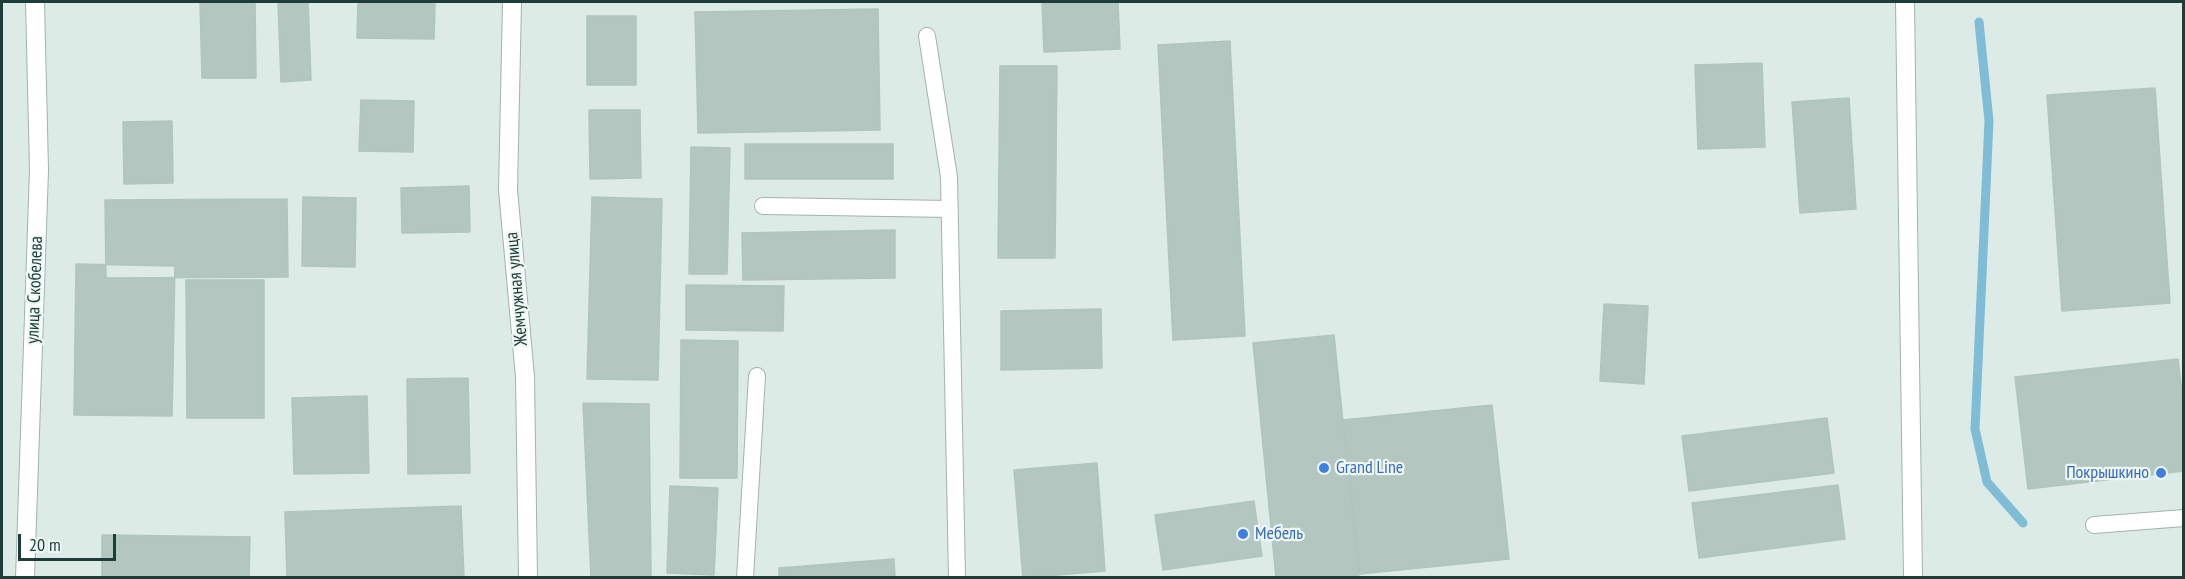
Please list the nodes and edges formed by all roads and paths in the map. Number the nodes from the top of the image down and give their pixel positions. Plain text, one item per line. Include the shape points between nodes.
1 (36, 2) edge
2 (512, 2) edge
3 (1905, 2) edge
4 (927, 36) dead end
5 (763, 206) dead end
6 (950, 209) junction
7 (757, 376) dead end
8 (2184, 518) edge
9 (2094, 525) dead end
10 (25, 578) edge
11 (528, 578) edge
12 (745, 578) edge
13 (957, 578) edge
14 (1913, 578) edge

1 - 10 street, улица Скобелева via 39,170
2 - 11 street, Жемчужная улица via 508,190 525,377
3 - 14 street
4 - 6 lane via 949,177
5 - 6 lane
6 - 13 lane
7 - 12 lane
8 - 9 lane

